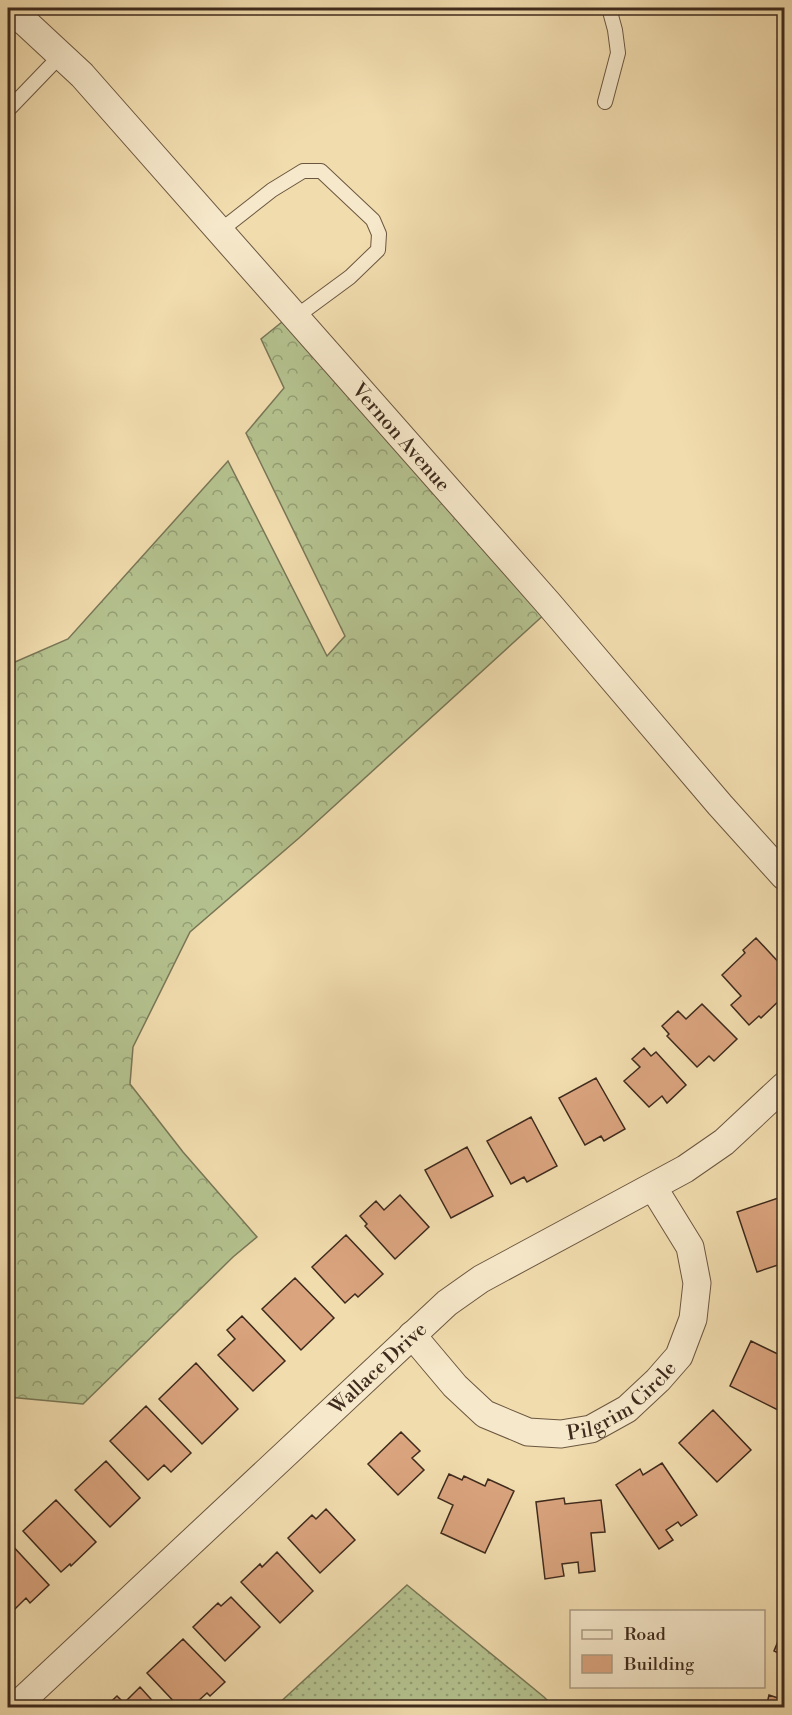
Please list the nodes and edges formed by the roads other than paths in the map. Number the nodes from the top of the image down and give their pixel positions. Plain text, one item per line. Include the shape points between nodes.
1 (609, 8) edge
2 (11, 9) edge
3 (61, 56) junction
4 (605, 102) dead end
5 (8, 110) edge
6 (221, 230) junction
7 (297, 316) junction
8 (784, 876) edge
9 (784, 1086) edge
10 (653, 1186) junction
11 (412, 1335) junction
12 (14, 1707) edge

1 - 4 lane via 618,54
2 - 3 street, Vernon Avenue
3 - 5 lane
3 - 6 street, Vernon Avenue
6 - 7 street, Vernon Avenue
6 - 7 lane via 303,171 321,171 373,220 379,234 378,250 350,277
7 - 8 street, Vernon Avenue
9 - 10 street, Wallace Drive via 724,1142
10 - 11 street, Wallace Drive via 480,1279
10 - 11 street, Pilgrim Circle via 690,1247 697,1283 693,1319 679,1356 627,1409 591,1429 561,1434 528,1432 486,1414 455,1386
11 - 12 street, Wallace Drive

